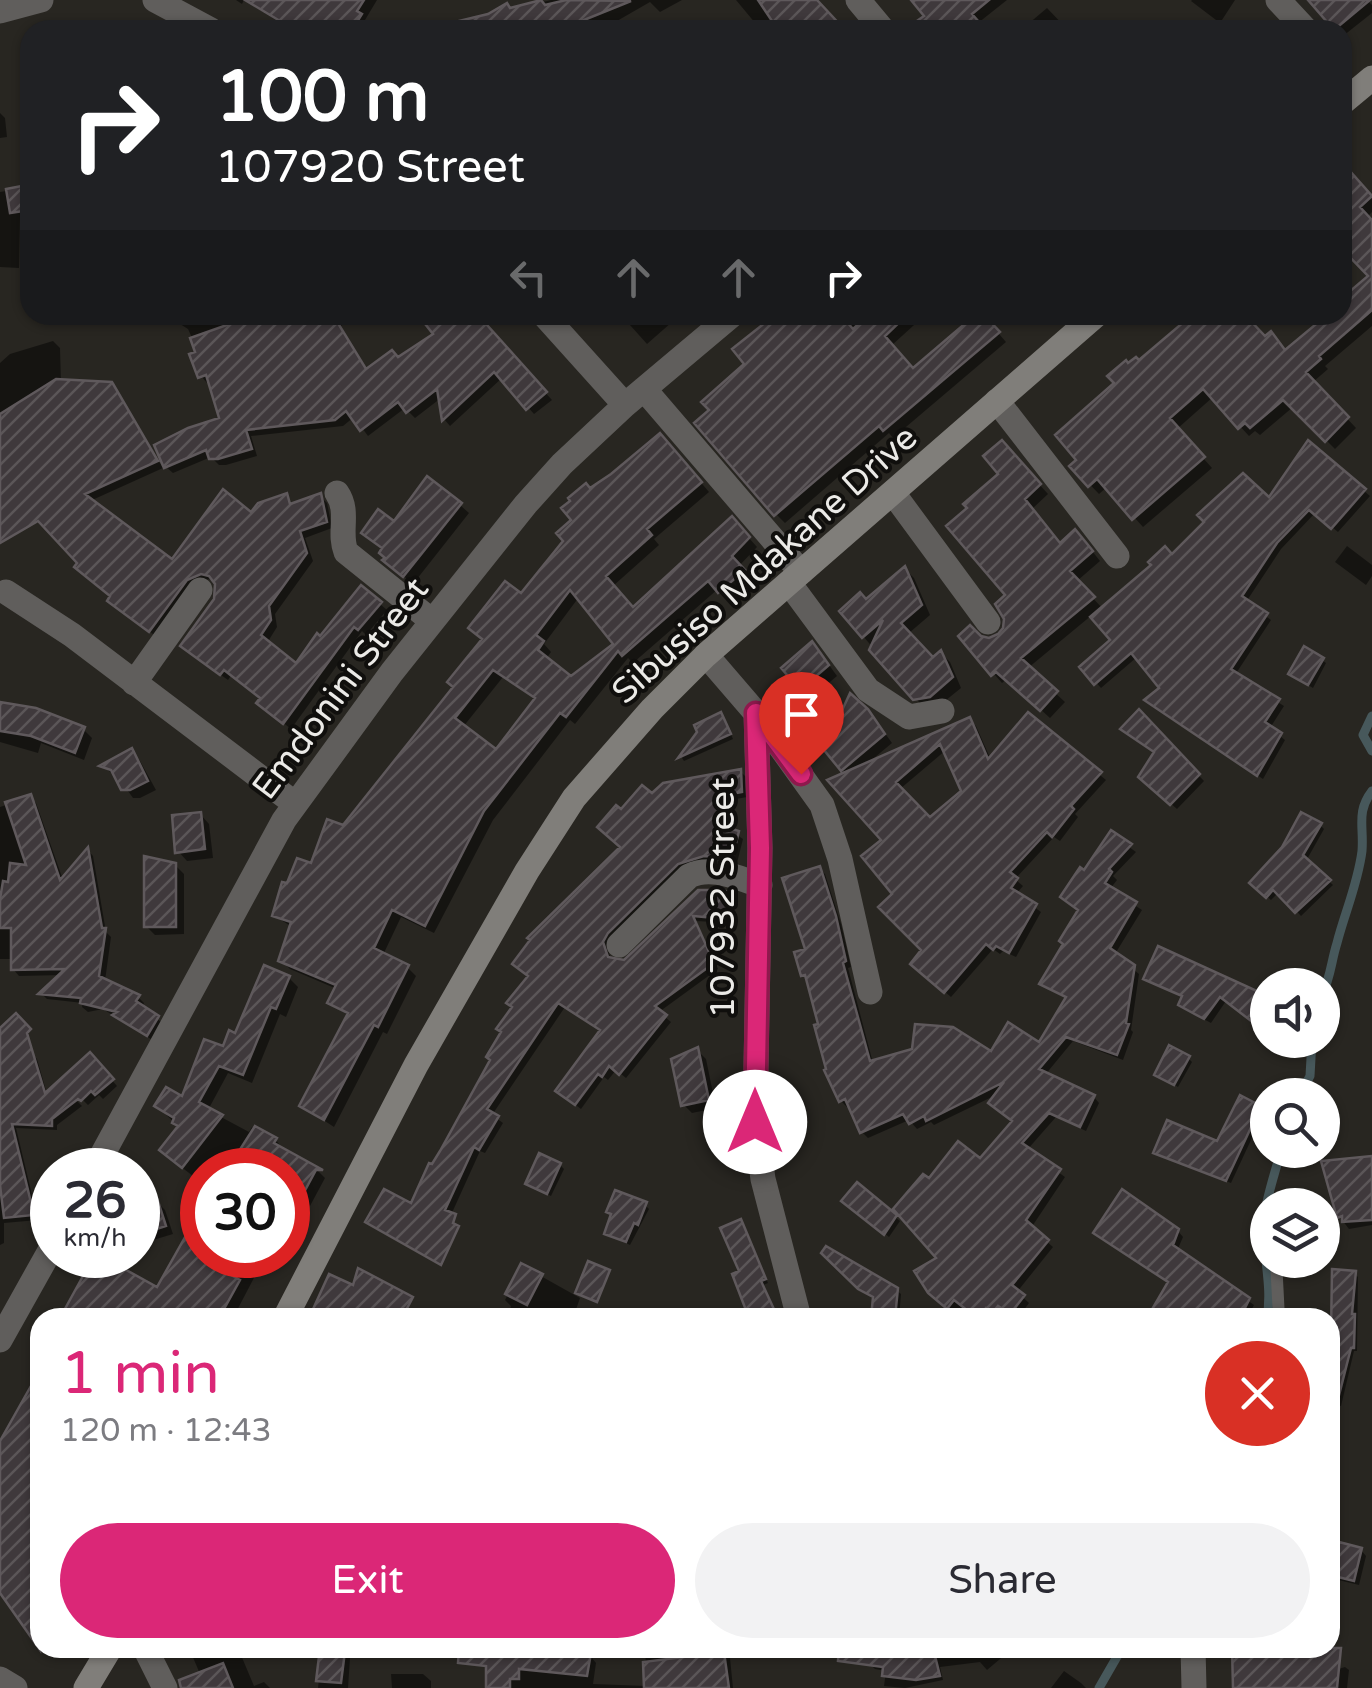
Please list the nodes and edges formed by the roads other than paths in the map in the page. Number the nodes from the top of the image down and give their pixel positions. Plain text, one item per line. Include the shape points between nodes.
1 (41, 0) edge
2 (156, 0) edge
3 (858, 0) edge
4 (1278, 0) edge
5 (0, 11) edge
6 (193, 20) edge
7 (875, 20) edge
8 (1297, 20) edge
9 (1372, 78) edge
10 (1352, 95) edge
11 (555, 325) edge
12 (720, 325) edge
13 (1084, 325) edge
14 (634, 397) junction
15 (997, 401) junction
16 (892, 492) junction
17 (337, 494) dead end
18 (1116, 556) dead end
19 (795, 577) junction
20 (200, 590) dead end
21 (6, 592) dead end
22 (432, 621) junction
23 (988, 622) dead end
24 (706, 655) junction
25 (134, 682) junction
26 (942, 711) dead end
27 (756, 713) junction
28 (294, 803) junction
29 (760, 885) junction
30 (619, 945) dead end
31 (870, 992) dead end
32 (106, 1148) edge
33 (35, 1278) edge
34 (1277, 1278) edge
35 (289, 1308) edge
36 (796, 1308) edge
37 (1278, 1308) edge
38 (0, 1340) edge
39 (104, 1658) edge
40 (149, 1658) edge
41 (1193, 1658) edge
42 (0, 1679) edge
43 (15, 1688) edge
44 (86, 1688) edge
45 (165, 1688) edge
46 (1194, 1688) edge

1 - 5 street
2 - 6 street
3 - 7 street
4 - 8 street
9 - 10 street
11 - 14 street
12 - 14 street, Emdonini Street
13 - 15 street, Sibusiso Mdakane Drive
14 - 19 street
14 - 22 street, Emdonini Street via 562,464
15 - 16 street, Sibusiso Mdakane Drive
15 - 18 street
16 - 19 street, Sibusiso Mdakane Drive
16 - 23 street
17 - 22 street via 346,552
19 - 24 street, Sibusiso Mdakane Drive
19 - 26 street via 868,690 909,717
20 - 25 street
21 - 25 street
22 - 28 street, Emdonini Street
24 - 27 street
24 - 35 street, Sibusiso Mdakane Drive via 585,785 527,871
25 - 28 street
27 - 29 street, 107932 Street
27 - 31 street via 827,817
28 - 32 street, Emdonini Street
29 - 30 street via 700,871
29 - 36 street, 107932 Street via 755,1122
33 - 38 street
34 - 37 lane
39 - 44 street
40 - 45 street
41 - 46 street
42 - 43 street

